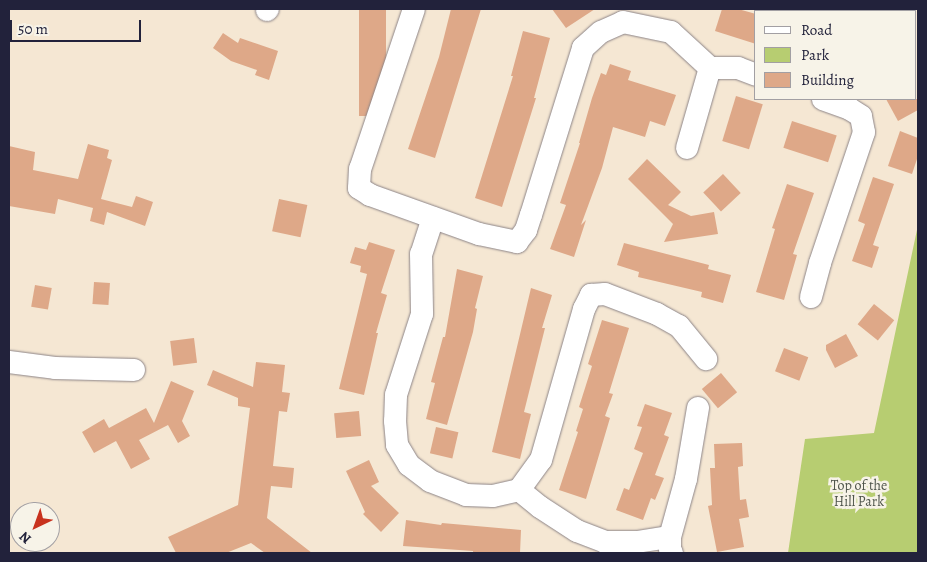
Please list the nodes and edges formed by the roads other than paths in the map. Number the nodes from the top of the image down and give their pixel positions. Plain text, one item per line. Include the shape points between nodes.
1 (414, 9) edge
2 (710, 68) junction
3 (754, 74) edge
4 (825, 100) edge
5 (687, 148) dead end
6 (433, 218) junction
7 (811, 297) dead end
8 (706, 359) dead end
9 (9, 362) edge
10 (134, 370) dead end
11 (698, 408) dead end
12 (519, 490) junction
13 (671, 545) edge

1 - 6 street via 360,169 359,188
2 - 3 street via 738,68
2 - 5 street
2 - 6 street via 671,32 623,22 601,32 582,48 531,216 518,242 479,234
4 - 7 street via 861,116 864,132
6 - 12 street via 421,254 422,314 396,395 397,445 409,465 430,481 466,495 493,496
8 - 12 street via 679,326 605,294 591,295 584,309 541,460
9 - 10 street via 55,368
11 - 13 street
12 - 13 street via 577,531 605,542

